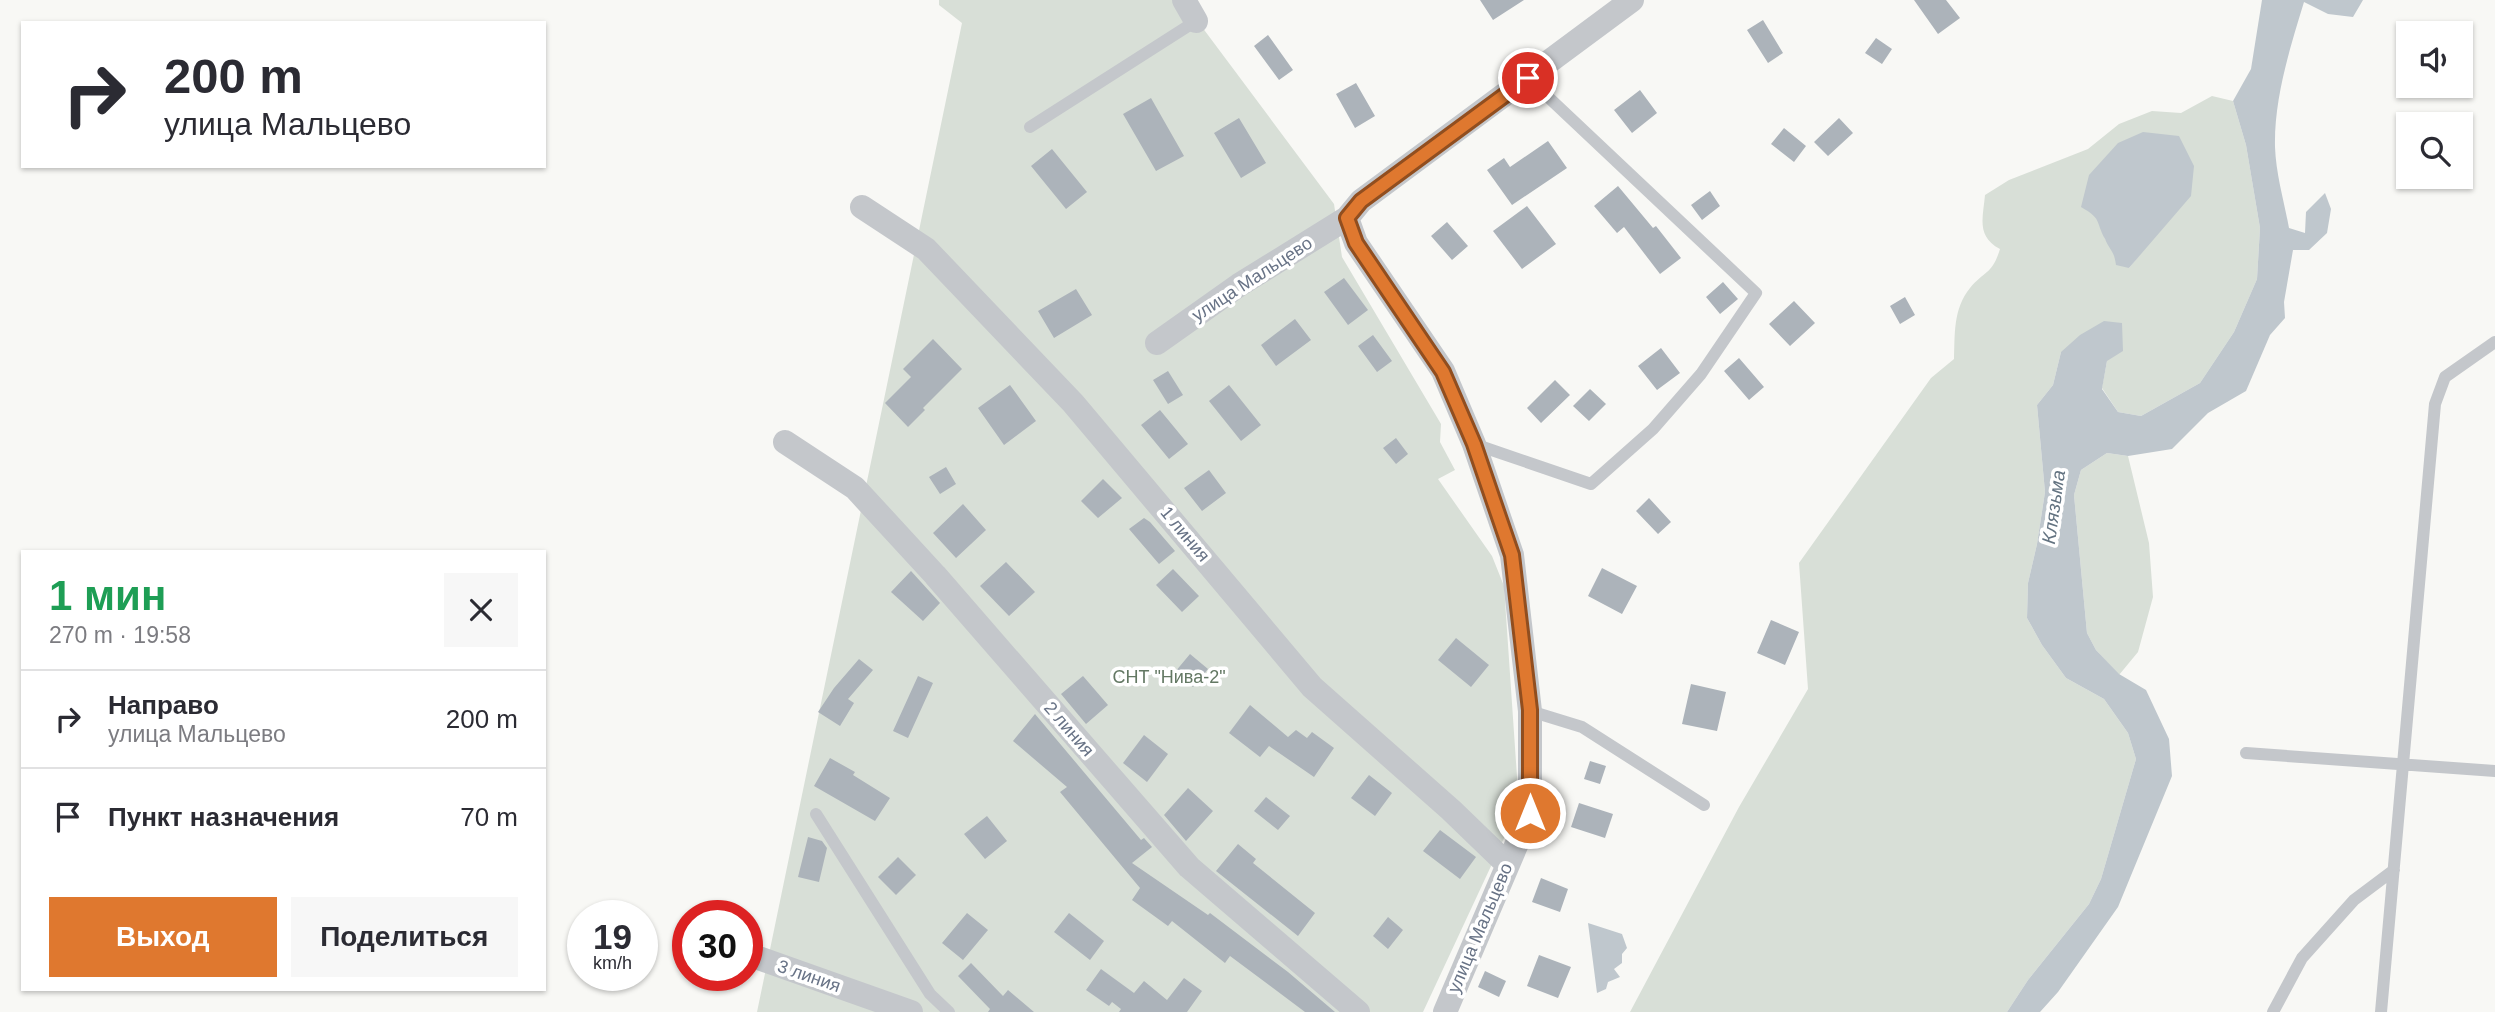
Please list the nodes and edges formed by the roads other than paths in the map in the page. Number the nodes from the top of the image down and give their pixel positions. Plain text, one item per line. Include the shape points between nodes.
1 (1632, 0) edge
2 (1190, 10) edge
3 (1528, 78) junction
4 (1030, 127) dead end
5 (862, 207) dead end
6 (1347, 218) junction
7 (2495, 342) edge
8 (1157, 343) dead end
9 (785, 442) dead end
10 (1474, 444) junction
11 (1530, 710) junction
12 (2246, 753) dead end
13 (2404, 764) junction
14 (2495, 771) edge
15 (1704, 805) dead end
16 (816, 814) dead end
17 (1507, 864) junction
18 (2394, 870) junction
19 (763, 960) edge
20 (911, 1012) edge
21 (949, 1012) edge
22 (1358, 1012) edge
23 (1446, 1012) edge
24 (2273, 1012) edge
25 (2381, 1012) edge

1 - 3 street, улица Мальцево
2 - 4 lane
3 - 6 street, улица Мальцево via 1361,201
3 - 10 lane via 1756,293 1701,374 1653,429 1591,484
5 - 17 street, 1 линия via 926,250 1073,403 1312,687
6 - 8 street, улица Мальцево
6 - 10 street, улица Мальцево via 1356,243 1443,372
7 - 13 lane via 2445,377 2435,404
9 - 22 street, 2 линия via 855,488 1189,867
10 - 11 street, улица Мальцево via 1512,555
11 - 15 lane via 1582,727
11 - 17 street, улица Мальцево via 1530,813
12 - 13 lane
13 - 14 lane
13 - 18 lane
16 - 21 lane via 930,994
17 - 23 street, улица Мальцево
18 - 24 lane via 2354,900 2302,958
18 - 25 lane
19 - 20 street, 3 линия

